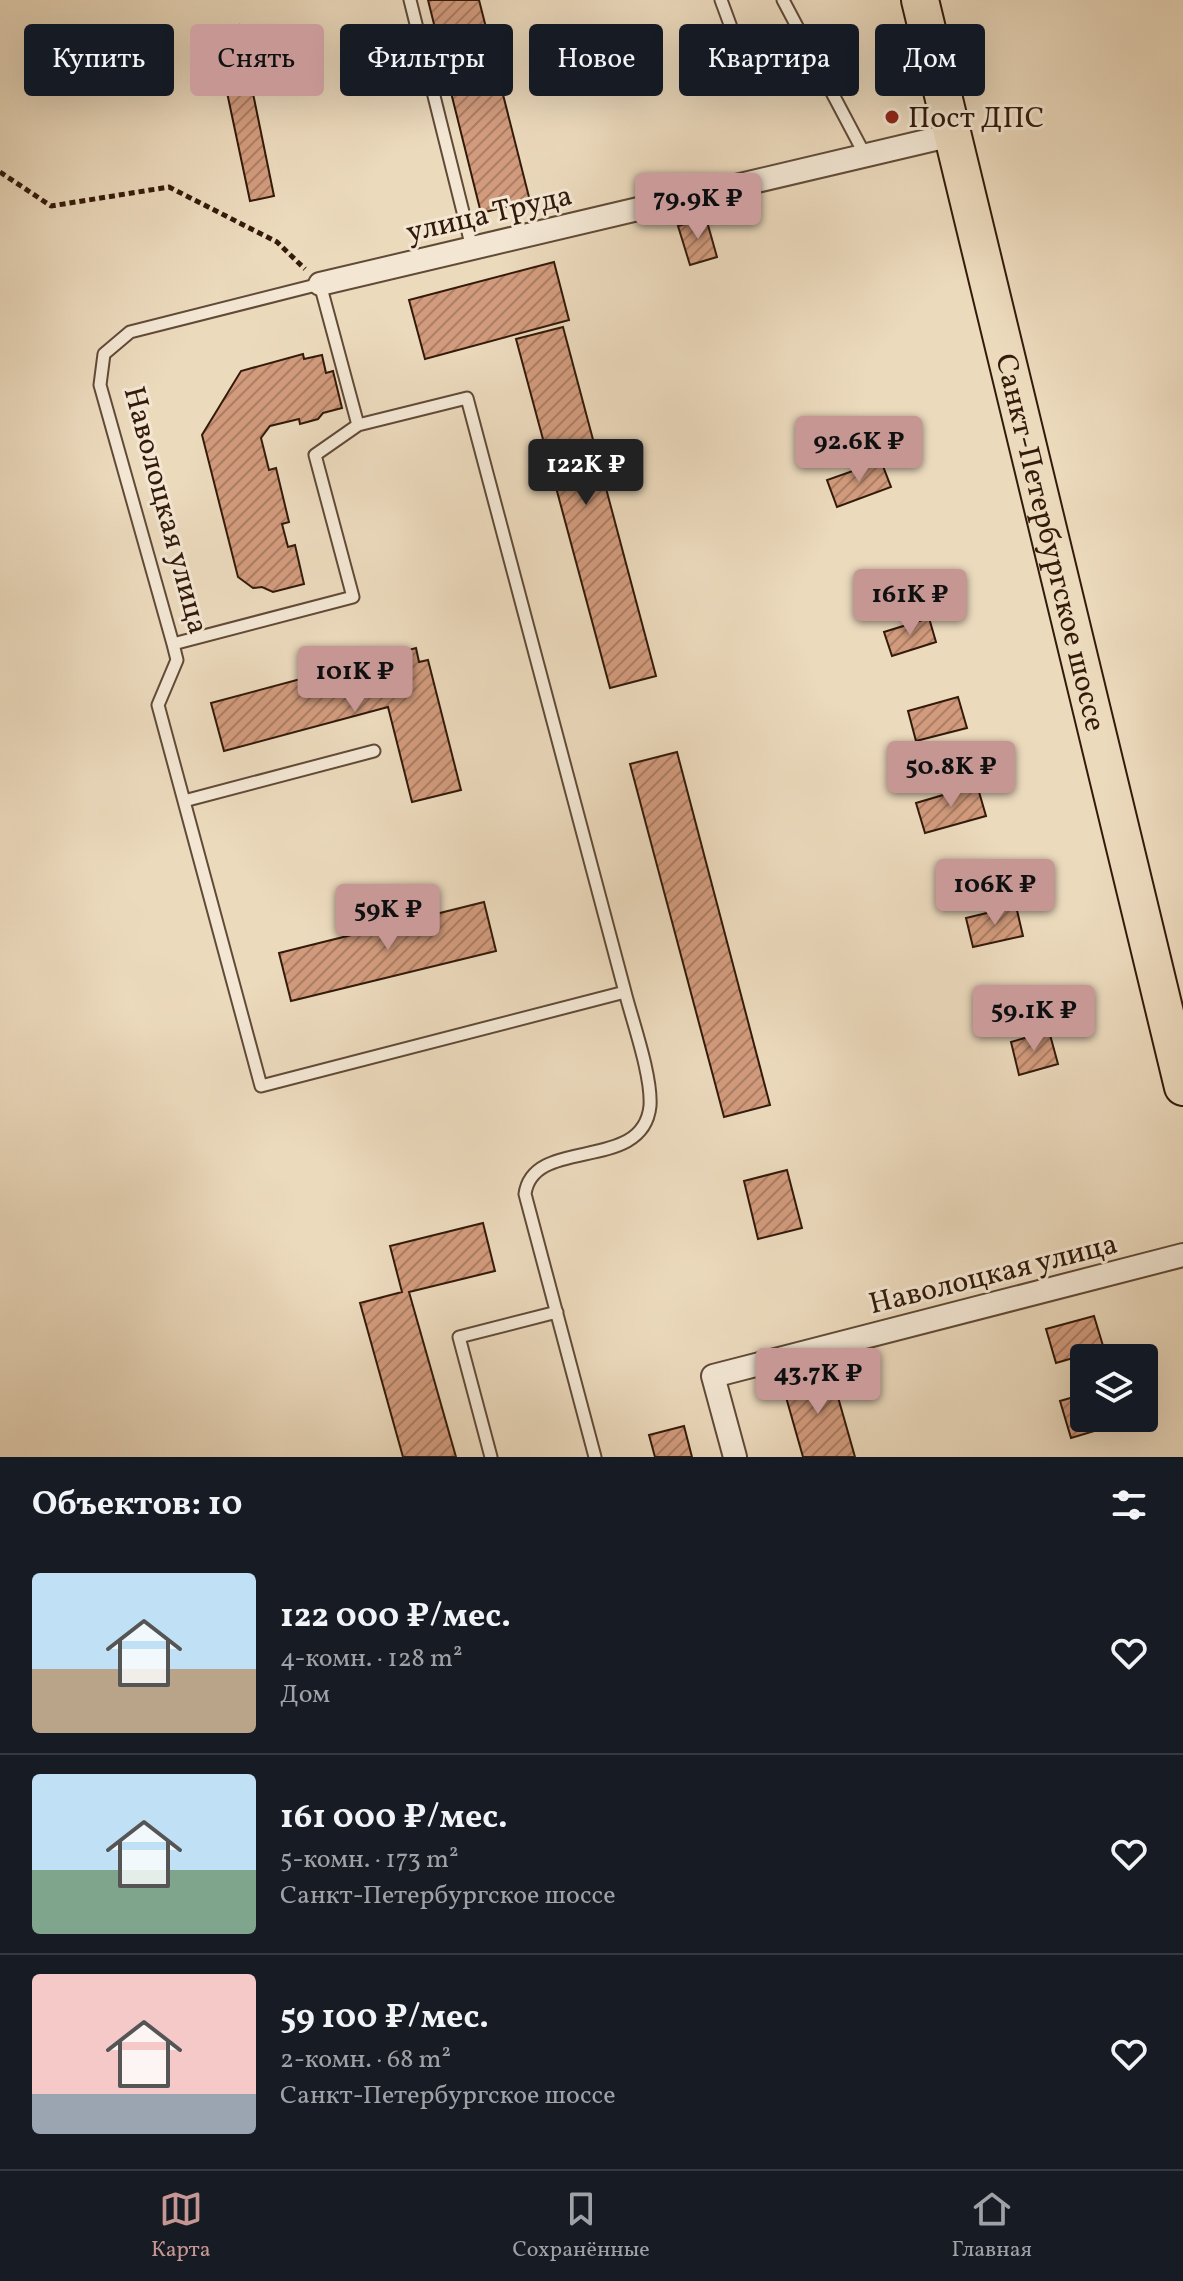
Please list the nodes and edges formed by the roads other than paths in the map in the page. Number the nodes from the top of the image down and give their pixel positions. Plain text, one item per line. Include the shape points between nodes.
1 (410, 0) edge
2 (721, 0) edge
3 (783, 0) edge
4 (920, 0) edge
5 (730, 24) edge
6 (796, 24) edge
7 (834, 96) edge
8 (952, 135) junction
9 (865, 155) junction
10 (472, 248) junction
11 (320, 284) junction
12 (358, 425) junction
13 (173, 644) junction
14 (374, 751) dead end
15 (184, 801) junction
16 (625, 992) junction
17 (1183, 1087) edge
18 (1183, 1255) edge
19 (557, 1312) junction
20 (491, 1457) edge
21 (595, 1457) edge
22 (735, 1457) edge

1 - 10 lane
2 - 5 lane
3 - 6 lane
4 - 8 main road, Санкт-Петербургское шоссе
7 - 9 lane
8 - 9 street, улица Труда
8 - 17 main road, Санкт-Петербургское шоссе
9 - 10 street, улица Труда
10 - 11 street, улица Труда
11 - 12 lane
11 - 13 lane, Наволоцкая улица via 130,332 104,354 100,385
12 - 13 lane via 315,455 353,597
12 - 16 lane via 467,398
13 - 15 lane, Наволоцкая улица via 177,660 158,705
14 - 15 lane
15 - 16 lane, Наволоцкая улица via 261,1086
16 - 19 lane via 650,1090 641,1130 625,1144 543,1166 526,1182
18 - 22 street, Наволоцкая улица via 713,1376
19 - 20 lane via 459,1337
19 - 21 lane

